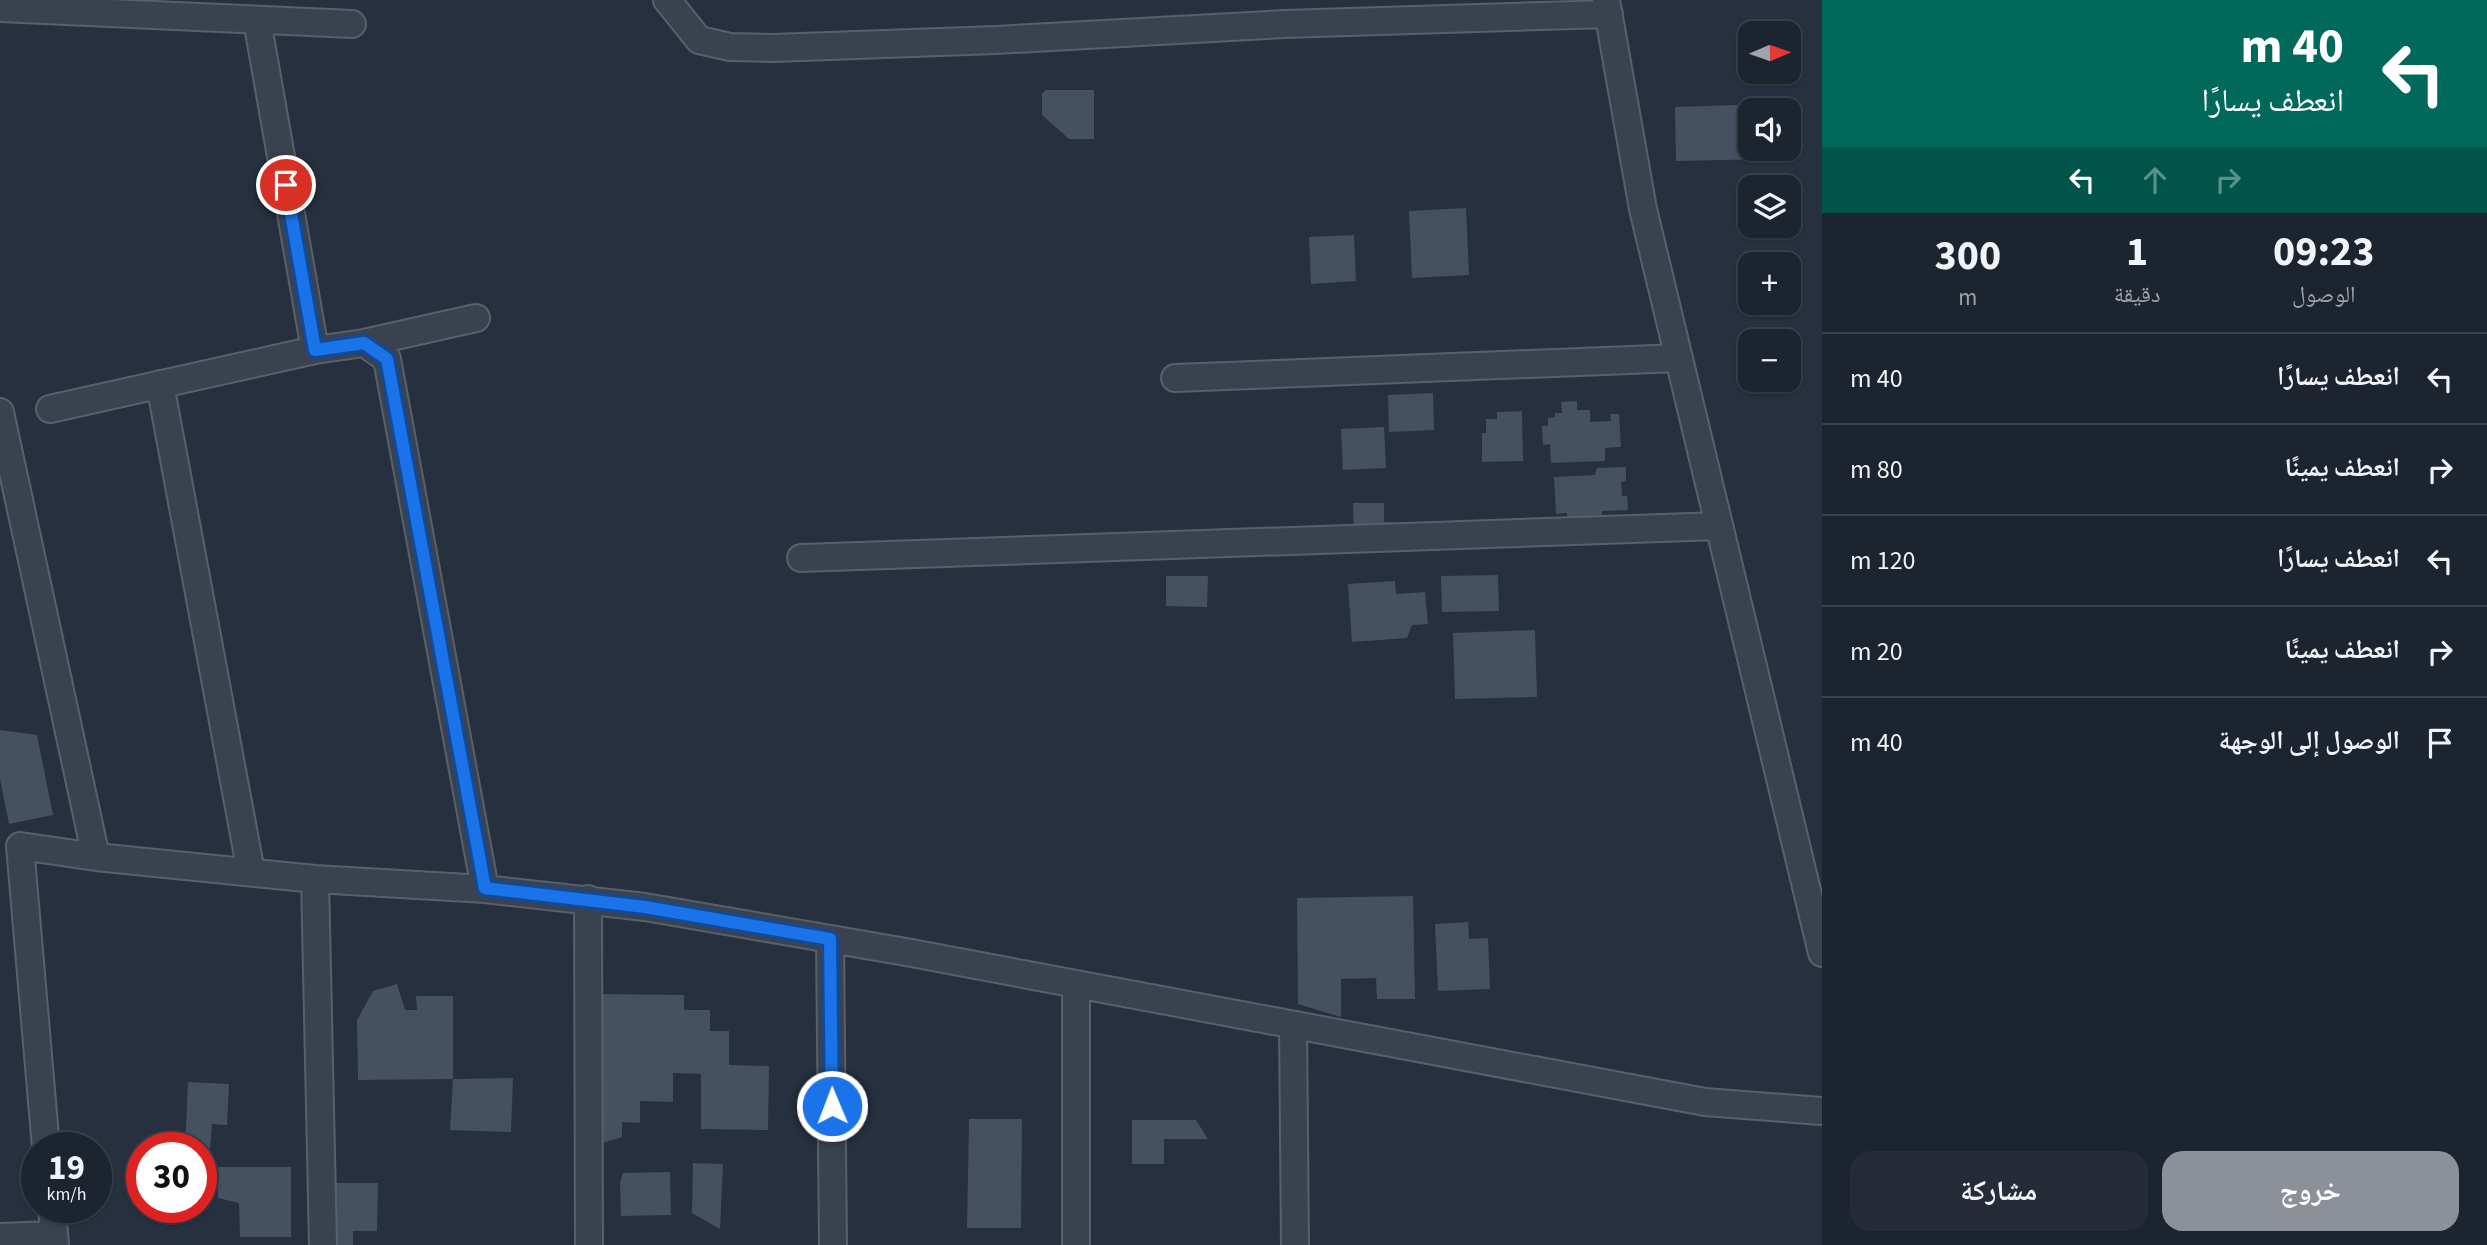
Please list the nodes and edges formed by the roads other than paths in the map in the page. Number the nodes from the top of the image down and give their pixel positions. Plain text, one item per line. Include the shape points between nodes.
1 (667, 0) edge
2 (125, 7) edge
3 (1608, 7) edge
4 (0, 8) edge
5 (257, 20) junction
6 (352, 24) dead end
7 (476, 318) dead end
8 (364, 343) junction
9 (315, 350) junction
10 (1679, 358) junction
11 (1175, 378) dead end
12 (160, 384) junction
13 (50, 408) dead end
14 (0, 412) edge
15 (1718, 526) junction
16 (801, 558) dead end
17 (10, 846) edge
18 (96, 857) junction
19 (251, 872) junction
20 (315, 879) junction
21 (485, 888) junction
22 (588, 899) junction
23 (830, 939) junction
24 (1822, 953) edge
25 (1076, 984) junction
26 (1293, 1026) junction
27 (1822, 1111) edge
28 (44, 1132) edge
29 (0, 1237) edge
30 (55, 1240) edge
31 (323, 1245) edge
32 (589, 1245) edge
33 (833, 1245) edge
34 (1076, 1245) edge
35 (1295, 1245) edge

1 - 3 street via 699,40 730,47 773,48
2 - 4 street
2 - 5 street
3 - 10 street via 1643,209
5 - 6 street
5 - 9 street
7 - 8 street
8 - 9 street
8 - 21 street via 387,359
9 - 12 street
10 - 11 street
10 - 15 street
12 - 13 street
12 - 19 street
14 - 18 street
15 - 16 street
15 - 24 street
17 - 18 street
17 - 28 street
18 - 19 street
19 - 20 street
20 - 21 street
20 - 31 street
21 - 22 street
22 - 23 street
22 - 32 street
23 - 25 street
23 - 33 street
25 - 26 street
25 - 34 street
26 - 27 street via 1705,1102
26 - 35 street
29 - 30 street

